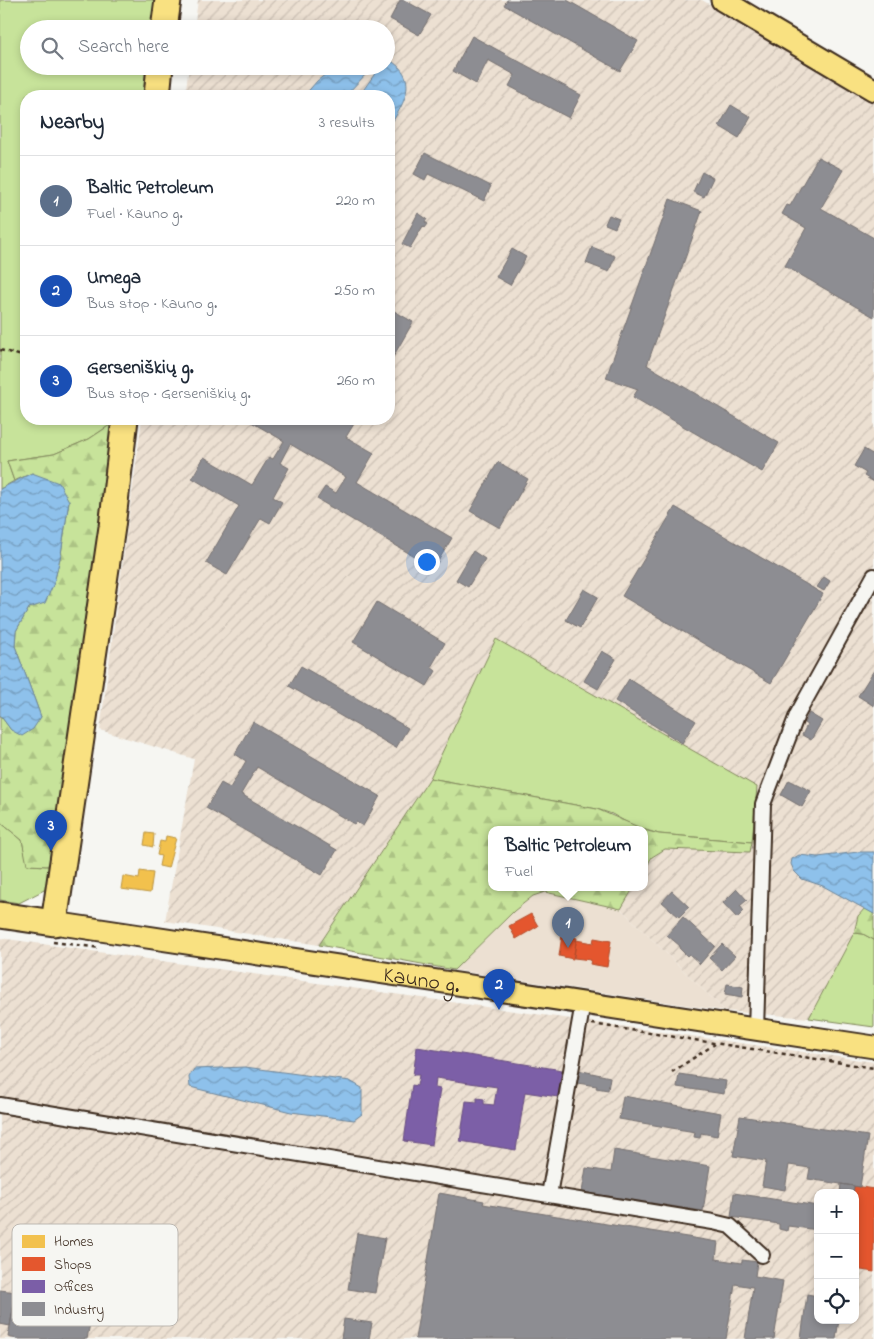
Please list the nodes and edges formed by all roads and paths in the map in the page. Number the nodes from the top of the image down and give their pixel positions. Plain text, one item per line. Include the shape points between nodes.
1 (168, 0) edge
2 (722, 0) edge
3 (165, 20) edge
4 (159, 75) edge
5 (158, 90) edge
6 (874, 90) edge
7 (0, 350) edge
8 (20, 355) edge
9 (123, 425) edge
10 (874, 576) edge
11 (0, 914) edge
12 (54, 923) junction
13 (582, 1013) junction
14 (756, 1030) junction
15 (716, 1043) junction
16 (874, 1047) edge
17 (874, 1068) edge
18 (672, 1072) dead end
19 (0, 1105) edge
20 (548, 1195) junction
21 (762, 1255) dead end

1 - 3 highway
2 - 6 main road
4 - 5 highway
7 - 8 path
9 - 12 highway via 112,527
10 - 14 street via 797,715 763,804
11 - 12 highway, Kauno g.
12 - 13 main road, Kauno g.
13 - 14 main road, Kauno g.
13 - 15 path
13 - 20 street
14 - 16 main road, Kauno g.
15 - 17 path
15 - 18 path
19 - 20 street
20 - 21 street via 730,1226

